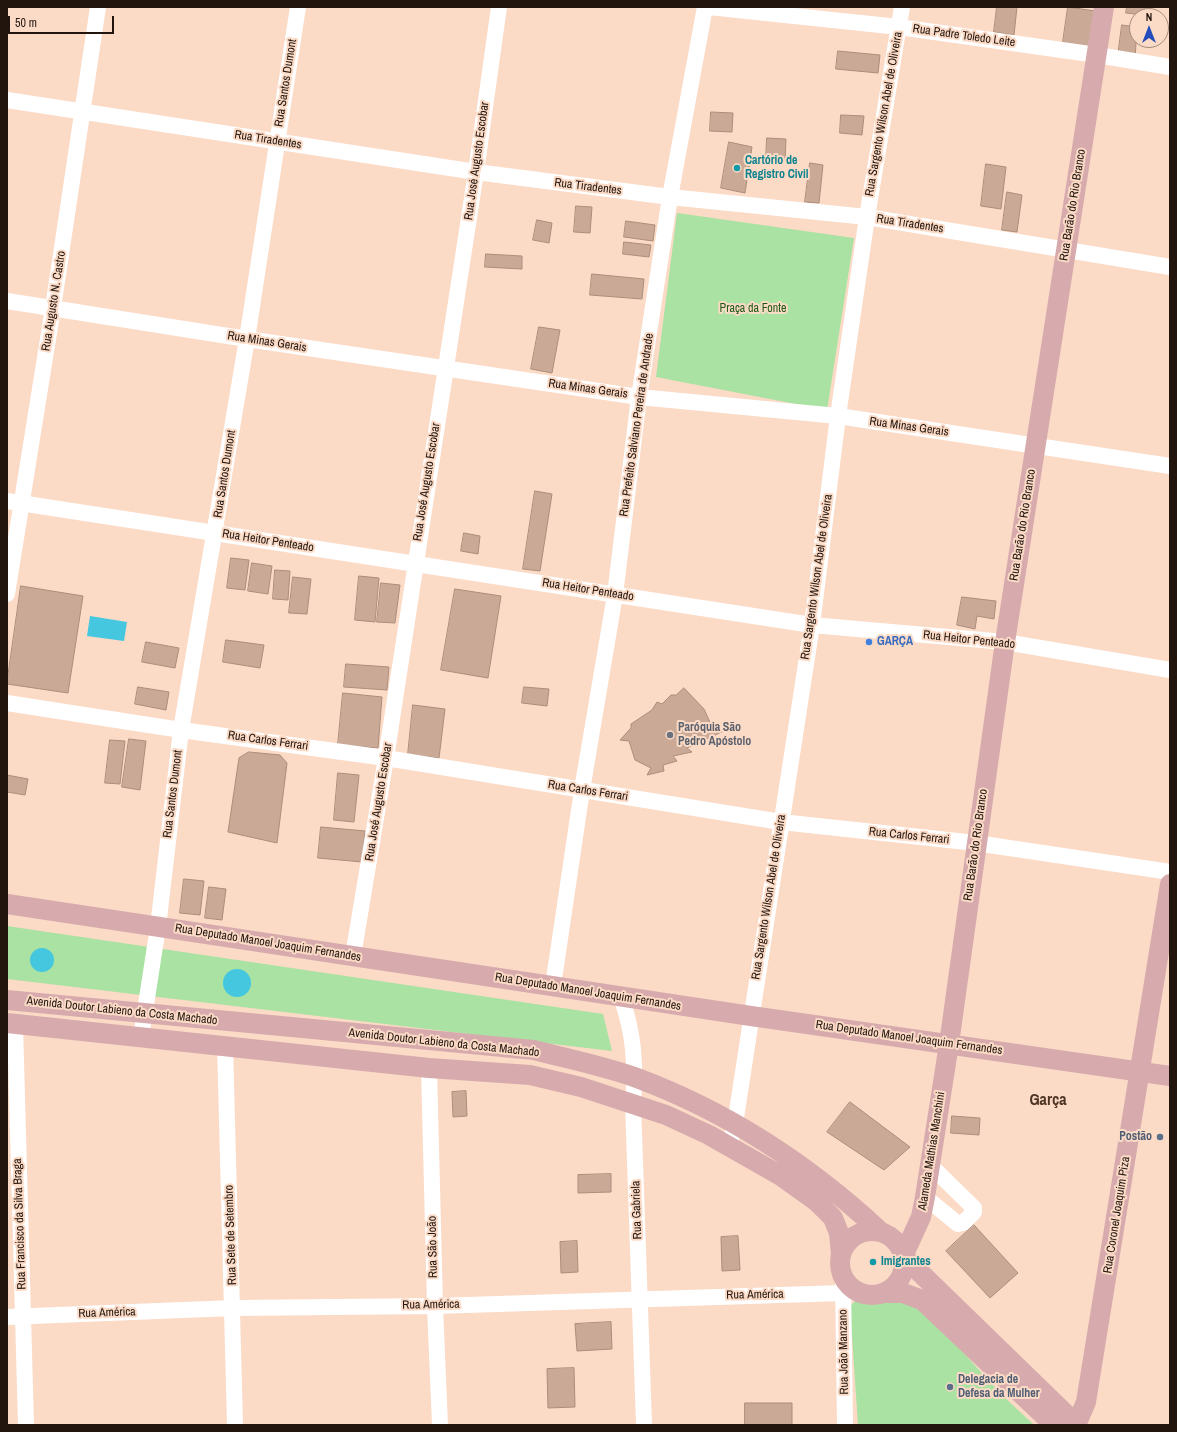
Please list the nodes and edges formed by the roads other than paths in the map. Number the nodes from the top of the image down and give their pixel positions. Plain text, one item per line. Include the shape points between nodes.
1 (98, 7) edge
2 (298, 7) edge
3 (499, 7) edge
4 (705, 7) edge
5 (709, 7) edge
6 (902, 7) edge
7 (1104, 7) edge
8 (899, 27) junction
9 (1097, 55) junction
10 (1170, 67) edge
11 (7, 100) edge
12 (82, 112) junction
13 (277, 141) junction
14 (476, 172) junction
15 (670, 197) junction
16 (867, 217) junction
17 (1066, 250) junction
18 (1170, 266) edge
19 (7, 301) edge
20 (54, 308) junction
21 (247, 339) junction
22 (444, 369) junction
23 (639, 396) junction
24 (838, 416) junction
25 (1036, 445) junction
26 (1170, 466) edge
27 (14, 502) edge
28 (215, 533) junction
29 (415, 564) junction
30 (7, 594) edge
31 (615, 595) junction
32 (812, 625) junction
33 (1005, 642) junction
34 (1170, 670) edge
35 (7, 703) edge
36 (180, 730) junction
37 (386, 758) junction
38 (582, 790) junction
39 (781, 822) junction
40 (976, 843) junction
41 (1170, 872) edge
42 (1170, 884) edge
43 (7, 904) edge
44 (158, 927) junction
45 (353, 956) junction
46 (553, 986) junction
47 (621, 997) junction
48 (7, 1000) edge
49 (144, 1013) junction
50 (751, 1016) junction
51 (11, 1023) edge
52 (141, 1037) junction
53 (949, 1044) junction
54 (225, 1046) junction
55 (429, 1068) junction
56 (1140, 1072) junction
57 (1170, 1076) edge
58 (635, 1077) junction
59 (633, 1103) junction
60 (12, 1110) edge
61 (735, 1124) junction
62 (729, 1146) junction
63 (930, 1165) junction
64 (925, 1197) junction
65 (881, 1232) junction
66 (841, 1254) junction
67 (904, 1256) junction
68 (847, 1287) junction
69 (884, 1293) junction
70 (640, 1298) junction
71 (434, 1306) junction
72 (233, 1308) junction
73 (23, 1316) junction
74 (7, 1317) edge
75 (26, 1425) edge
76 (235, 1425) edge
77 (440, 1425) edge
78 (644, 1425) edge
79 (845, 1425) edge
80 (1054, 1425) edge
81 (1076, 1425) edge

1 - 12 street, Rua Augusto N. Castro
2 - 13 street, Rua Santos Dumont
3 - 14 street, Rua José Augusto Escobar
4 - 15 street, Rua Prefeito Salviano Pereira de Andrade
5 - 8 street, Rua Padre Toledo Leite
6 - 8 street, Rua Sargento Wilson Abel de Oliveira
7 - 9 main road, Rua Barão do Rio Branco
8 - 9 street, Rua Padre Toledo Leite
8 - 16 street, Rua Sargento Wilson Abel de Oliveira
9 - 10 street, Rua Padre Toledo Leite
9 - 17 main road, Rua Barão do Rio Branco
11 - 12 street, Rua Tiradentes
12 - 13 street, Rua Tiradentes
12 - 20 street, Rua Augusto N. Castro
13 - 14 street, Rua Tiradentes
13 - 21 street, Rua Santos Dumont
14 - 15 street, Rua Tiradentes
14 - 22 street, Rua José Augusto Escobar
15 - 16 street, Rua Tiradentes
15 - 23 street, Rua Prefeito Salviano Pereira de Andrade
16 - 17 street, Rua Tiradentes
16 - 24 street, Rua Sargento Wilson Abel de Oliveira
17 - 18 street, Rua Tiradentes
17 - 25 main road, Rua Barão do Rio Branco
19 - 20 street, Rua Minas Gerais
20 - 21 street, Rua Minas Gerais
20 - 27 street, Rua Augusto N. Castro
21 - 22 street, Rua Minas Gerais
21 - 28 street, Rua Santos Dumont
22 - 23 street, Rua Minas Gerais
22 - 29 street, Rua José Augusto Escobar
23 - 24 street, Rua Minas Gerais
23 - 31 street, Rua Prefeito Salviano Pereira de Andrade
24 - 25 street, Rua Minas Gerais
24 - 32 street, Rua Sargento Wilson Abel de Oliveira
25 - 26 street, Rua Minas Gerais
25 - 33 main road, Rua Barão do Rio Branco
27 - 28 street, Rua Heitor Penteado
27 - 30 street, Rua Augusto N. Castro
28 - 29 street, Rua Heitor Penteado
28 - 36 street, Rua Santos Dumont
29 - 31 street, Rua Heitor Penteado
29 - 37 street, Rua José Augusto Escobar
31 - 32 street, Rua Heitor Penteado
31 - 38 street, Rua Prefeito Salviano Pereira de Andrade
32 - 33 street, Rua Heitor Penteado
32 - 39 street, Rua Sargento Wilson Abel de Oliveira
33 - 34 street, Rua Heitor Penteado
33 - 40 main road, Rua Barão do Rio Branco
35 - 36 street, Rua Carlos Ferrari
36 - 37 street, Rua Carlos Ferrari
36 - 44 street, Rua Santos Dumont
37 - 38 street, Rua Carlos Ferrari
37 - 45 street, Rua José Augusto Escobar
38 - 39 street, Rua Carlos Ferrari
38 - 46 street, Rua Prefeito Salviano Pereira de Andrade
39 - 40 street, Rua Carlos Ferrari
39 - 50 street, Rua Sargento Wilson Abel de Oliveira
40 - 41 street, Rua Carlos Ferrari
40 - 53 main road, Rua Barão do Rio Branco
42 - 56 main road, Rua Coronel Joaquim Piza
43 - 44 main road, Rua Deputado Manoel Joaquim Fernandes
44 - 45 main road, Rua Deputado Manoel Joaquim Fernandes
44 - 49 street, Rua Santos Dumont
45 - 46 main road, Rua Deputado Manoel Joaquim Fernandes
46 - 47 main road, Rua Deputado Manoel Joaquim Fernandes
47 - 50 main road, Rua Deputado Manoel Joaquim Fernandes
47 - 58 street, Rua Gabriela via 630,1021
48 - 49 main road, Avenida Doutor Labieno da Costa Machado
49 - 52 street, Rua Santos Dumont
49 - 58 main road, Avenida Doutor Labieno da Costa Machado via 534,1050
50 - 53 main road, Rua Deputado Manoel Joaquim Fernandes
50 - 61 street, Rua Sargento Wilson Abel de Oliveira
51 - 52 main road, Avenida Doutor Labieno da Costa Machado
51 - 60 street, Rua Francisco da Silva Braga
52 - 54 main road, Avenida Doutor Labieno da Costa Machado
53 - 56 main road, Rua Deputado Manoel Joaquim Fernandes
53 - 63 main road, Alameda Mathias Manchini
54 - 55 main road, Avenida Doutor Labieno da Costa Machado
54 - 72 street, Rua Sete de Setembro
55 - 59 main road, Avenida Doutor Labieno da Costa Machado via 530,1076 580,1087
55 - 71 street, Rua São João
56 - 57 main road, Rua Deputado Manoel Joaquim Fernandes
56 - 81 main road, Rua Coronel Joaquim Piza via 1086,1402
58 - 59 street, Rua Gabriela
58 - 61 main road, Avenida Doutor Labieno da Costa Machado via 678,1095
59 - 62 main road, Avenida Doutor Labieno da Costa Machado via 666,1115
59 - 70 street, Rua Gabriela
60 - 73 street, Rua Francisco da Silva Braga
61 - 62 street, Rua Sargento Wilson Abel de Oliveira
61 - 65 main road, Avenida Doutor Labieno da Costa Machado via 846,1199
62 - 66 main road, Avenida Doutor Labieno da Costa Machado via 781,1176 816,1201 833,1218 839,1233
63 - 64 main road, Alameda Mathias Manchini
63 - 64 street via 974,1208 974,1212 963,1223 958,1224
64 - 67 main road, Alameda Mathias Manchini via 921,1218
65 - 66 main road via 861,1232 848,1241
65 - 67 main road via 898,1242
66 - 68 main road via 840,1267
67 - 69 main road via 901,1279
67 - 81 main road
68 - 69 main road via 874,1296
68 - 70 street, Rua América
68 - 79 street, Rua João Manzano
69 - 80 main road via 903,1293 922,1300
70 - 71 street, Rua América
70 - 78 street, Rua Gabriela
71 - 72 street, Rua América
71 - 77 street, Rua São João
72 - 73 street, Rua América
72 - 76 street, Rua Sete de Setembro
73 - 74 street, Rua América
73 - 75 street, Rua Francisco da Silva Braga

